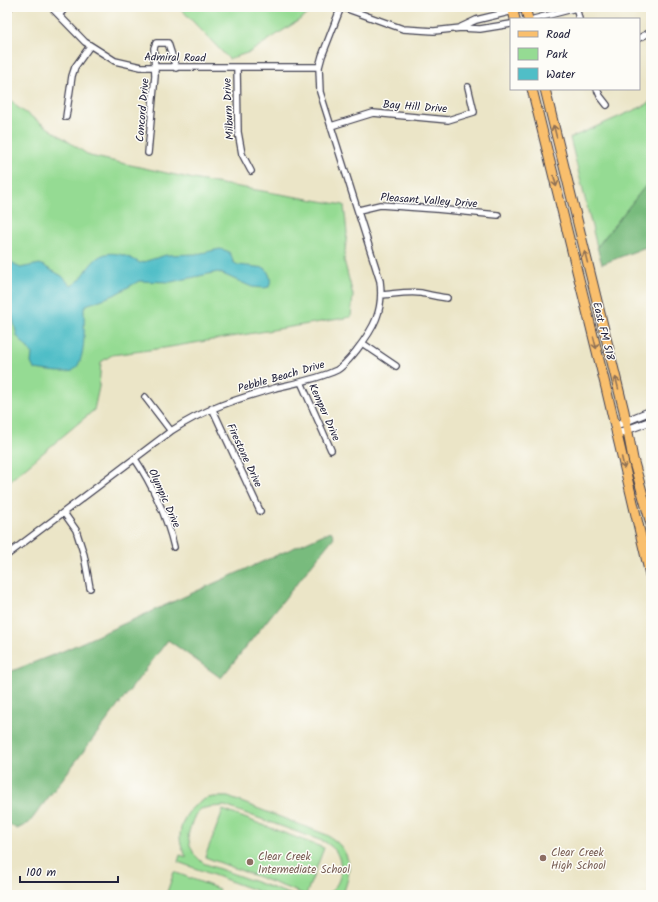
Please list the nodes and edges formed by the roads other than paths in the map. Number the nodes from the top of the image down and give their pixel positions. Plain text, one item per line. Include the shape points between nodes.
1 (10, 7) edge
2 (51, 7) edge
3 (66, 7) edge
4 (342, 7) edge
5 (527, 7) edge
6 (576, 8) edge
7 (7, 10) edge
8 (513, 12) edge
9 (59, 15) junction
10 (528, 18) edge
11 (538, 18) edge
12 (579, 18) edge
13 (510, 24) edge
14 (461, 28) junction
15 (651, 32) edge
16 (640, 38) edge
17 (90, 46) junction
18 (237, 67) junction
19 (319, 67) junction
20 (155, 68) junction
21 (176, 68) junction
22 (468, 88) dead end
23 (532, 90) edge
24 (545, 90) edge
25 (597, 90) edge
26 (607, 104) dead end
27 (66, 117) dead end
28 (330, 126) junction
29 (148, 153) dead end
30 (251, 171) dead end
31 (358, 210) junction
32 (498, 215) dead end
33 (382, 295) junction
34 (447, 298) dead end
35 (597, 302) junction
36 (585, 305) junction
37 (362, 343) junction
38 (396, 366) dead end
39 (301, 382) junction
40 (145, 397) dead end
41 (212, 408) junction
42 (651, 411) edge
43 (651, 421) edge
44 (627, 425) junction
45 (615, 430) junction
46 (171, 431) junction
47 (331, 450) dead end
48 (135, 459) junction
49 (260, 511) dead end
50 (64, 513) junction
51 (651, 524) edge
52 (174, 547) dead end
53 (7, 555) edge
54 (649, 558) edge
55 (651, 579) edge
56 (90, 588) dead end

1 - 7 street
2 - 9 street, Admiral Road
3 - 9 street
4 - 14 street via 403,29 434,31
4 - 19 street, Pebble Beach Drive
5 - 8 street
5 - 10 main road
6 - 11 street
6 - 12 street
8 - 14 street via 476,20
9 - 17 street, Admiral Road
13 - 14 street via 480,29
15 - 16 street
17 - 20 street, Admiral Road via 115,61
17 - 27 street via 75,67
18 - 19 street, Admiral Road
18 - 21 street, Admiral Road
18 - 30 street, Milburn Drive via 238,132 242,154
19 - 28 street, Pebble Beach Drive via 320,92
20 - 21 street, Admiral Road
20 - 21 street, Concord Drive via 154,48 156,43 165,42 168,43
20 - 29 street, Concord Drive
22 - 28 street, Bay Hill Drive via 474,112 448,120 373,113
23 -> 36 main road, East FM 518
35 -> 24 main road, East FM 518
25 - 26 street
28 - 31 street, Pebble Beach Drive
31 - 32 street, Pleasant Valley Drive via 380,204
31 - 33 street, Pebble Beach Drive
33 - 34 street via 407,292
33 - 37 street, Pebble Beach Drive via 377,317
35 - 36 main road
44 -> 35 main road, East FM 518
36 -> 45 main road, East FM 518
37 - 38 street
37 - 39 street, Pebble Beach Drive via 338,370
39 - 41 street, Pebble Beach Drive
39 - 47 street, Kemper Drive
40 - 46 street
41 - 46 street, Pebble Beach Drive via 188,419
41 - 49 street, Firestone Drive
42 - 44 street
43 - 44 street
44 - 45 street
44 - 51 main road, East FM 518 via 633,459
45 -> 54 main road, East FM 518
46 - 48 street, Pebble Beach Drive
48 - 50 street, Pebble Beach Drive
48 - 52 street, Olympic Drive via 147,477
50 - 53 street, Pebble Beach Drive
50 - 56 street via 76,530
54 - 55 main road, East FM 518

